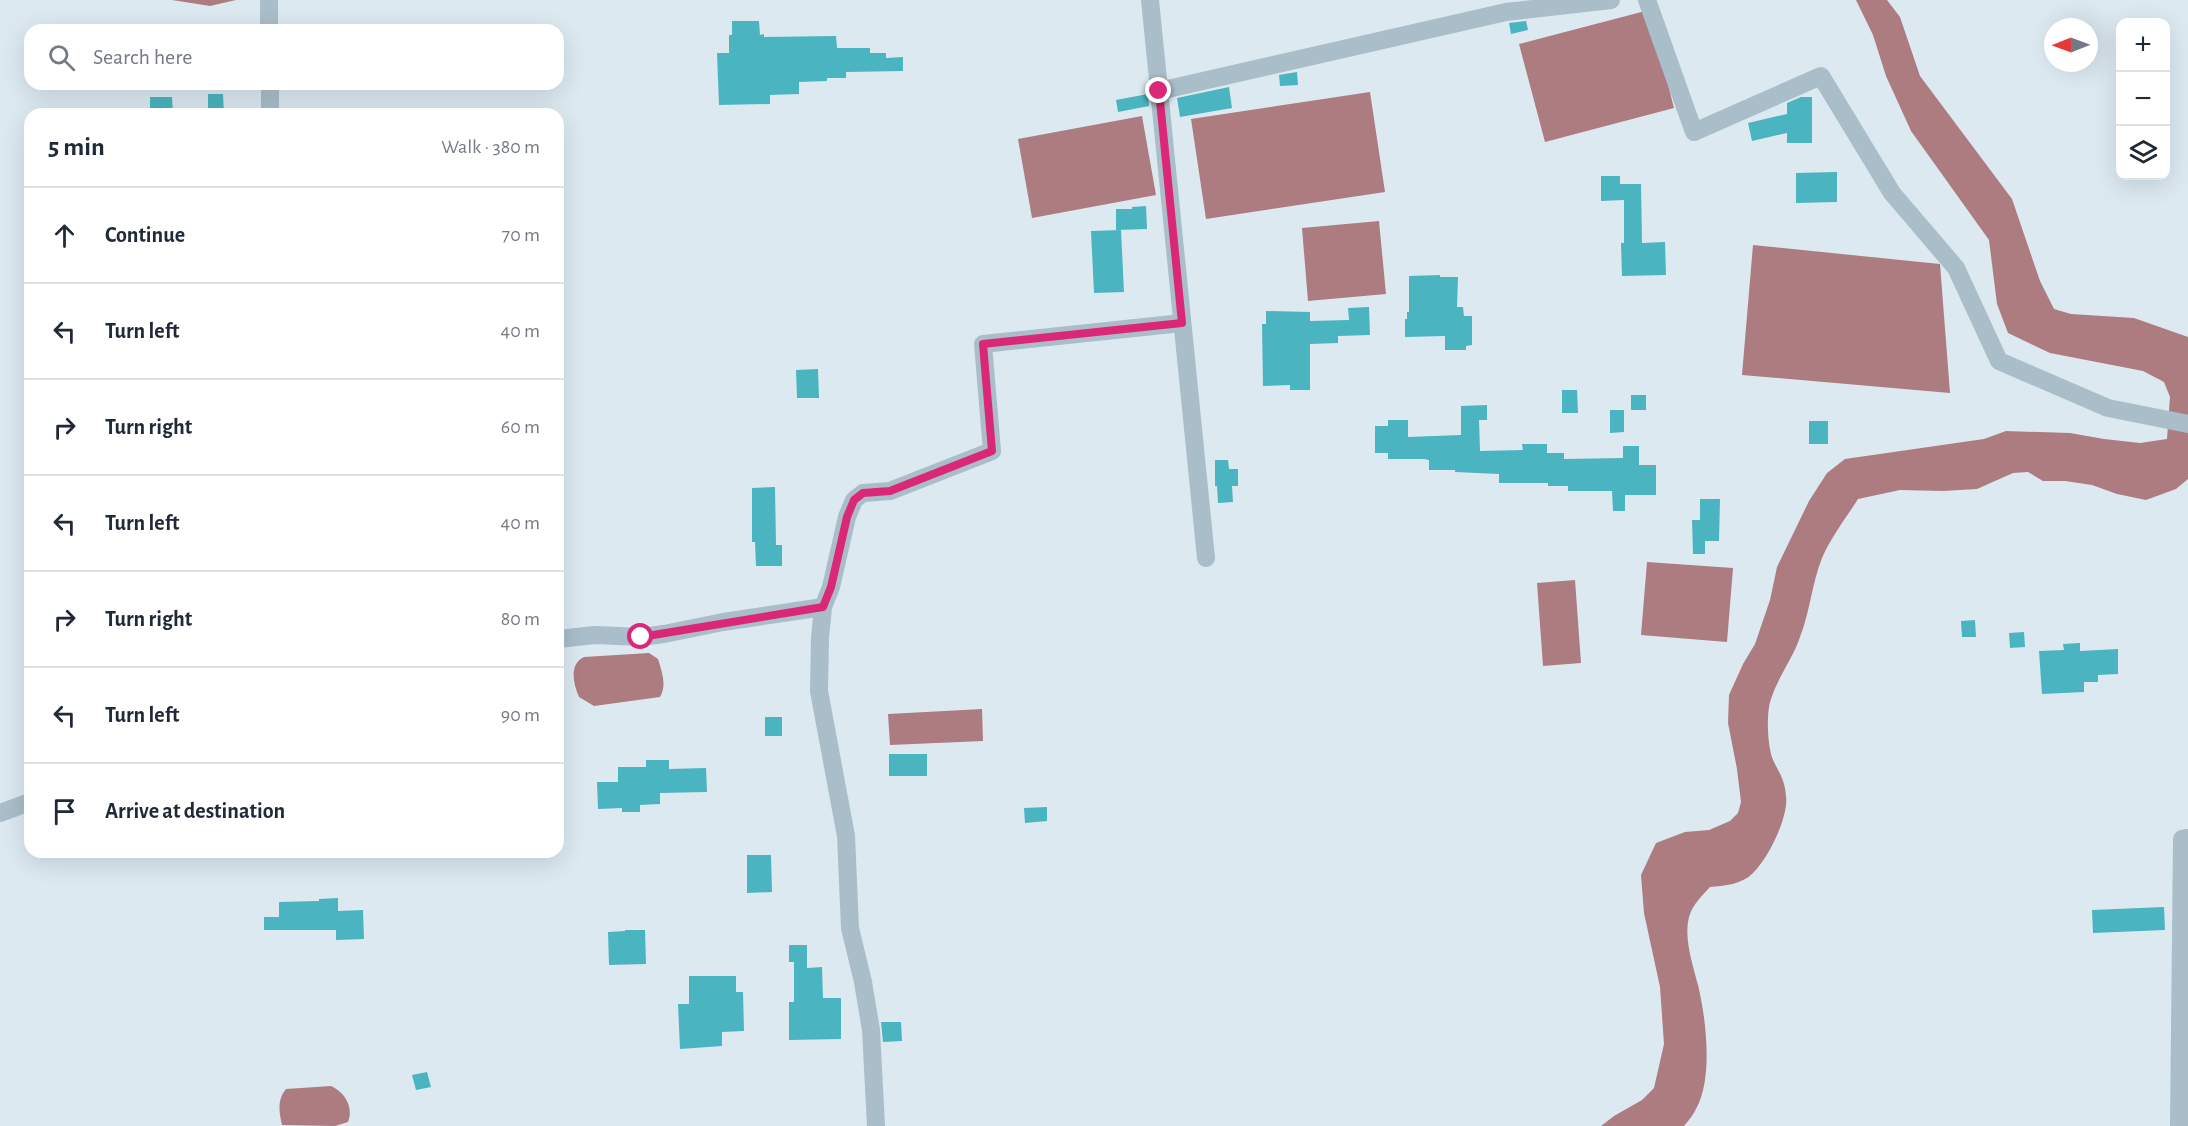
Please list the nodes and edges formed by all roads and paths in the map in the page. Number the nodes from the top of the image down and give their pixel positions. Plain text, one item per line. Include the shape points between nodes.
1 (269, 0) edge
2 (1150, 0) edge
3 (1611, 0) edge
4 (1647, 0) edge
5 (1505, 6) edge
6 (269, 24) edge
7 (270, 90) edge
8 (1159, 91) junction
9 (270, 108) edge
10 (1182, 323) junction
11 (2188, 424) edge
12 (1206, 558) dead end
13 (823, 607) junction
14 (564, 638) edge
15 (24, 804) edge
16 (0, 813) edge
17 (2188, 838) edge
18 (876, 1126) edge
19 (2179, 1126) edge

1 - 6 street
2 - 8 street
3 - 5 street
4 - 11 street via 1694,132 1821,76 1892,194 1956,268 1999,362 2108,408
5 - 8 street
7 - 9 street
8 - 10 street
10 - 12 street
10 - 13 street via 983,344 992,451 890,491 863,493 854,500
13 - 14 street via 641,637
13 - 18 street via 819,691 846,836 850,928 871,1030
15 - 16 street
17 - 19 street via 2182,839

